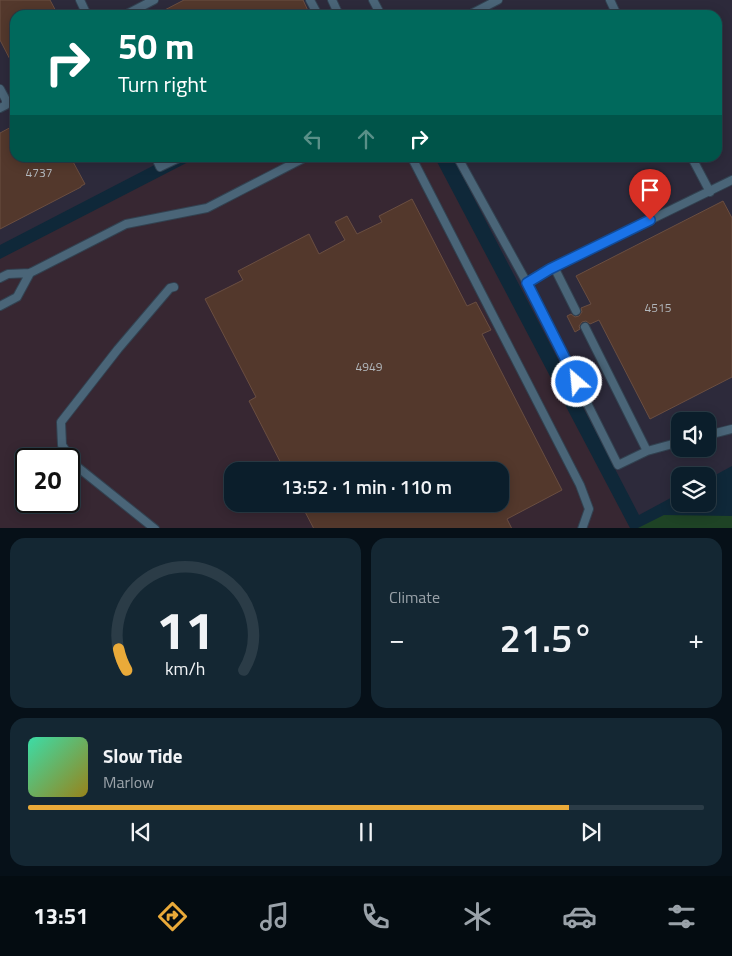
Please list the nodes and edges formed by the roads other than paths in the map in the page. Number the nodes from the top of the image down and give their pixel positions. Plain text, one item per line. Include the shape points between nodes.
1 (154, 0) edge
2 (498, 0) edge
3 (135, 10) edge
4 (479, 10) edge
5 (0, 89) edge
6 (0, 108) edge
7 (158, 162) edge
8 (171, 162) edge
9 (296, 162) edge
10 (414, 162) edge
11 (460, 162) edge
12 (694, 162) edge
13 (732, 180) edge
14 (710, 192) junction
15 (554, 267) junction
16 (30, 273) junction
17 (0, 278) edge
18 (527, 283) junction
19 (174, 287) dead end
20 (0, 306) edge
21 (576, 311) dead end
22 (585, 327) dead end
23 (732, 429) edge
24 (716, 433) edge
25 (671, 444) edge
26 (647, 451) junction
27 (155, 528) edge
28 (582, 528) edge

1 - 3 lane
2 - 4 lane
5 - 6 lane via 6,102
7 - 8 lane via 160,167
9 - 16 lane via 207,208 126,224
10 - 28 lane via 580,485 589,509
11 - 18 lane
12 - 14 lane
13 - 14 lane
14 - 15 lane
15 - 18 lane
15 - 21 lane
16 - 17 lane via 8,274
16 - 20 lane via 17,297
18 - 26 lane via 618,465
19 - 27 lane via 118,349 61,422 62,445 75,464
22 - 26 lane
23 - 24 lane
25 - 26 lane

